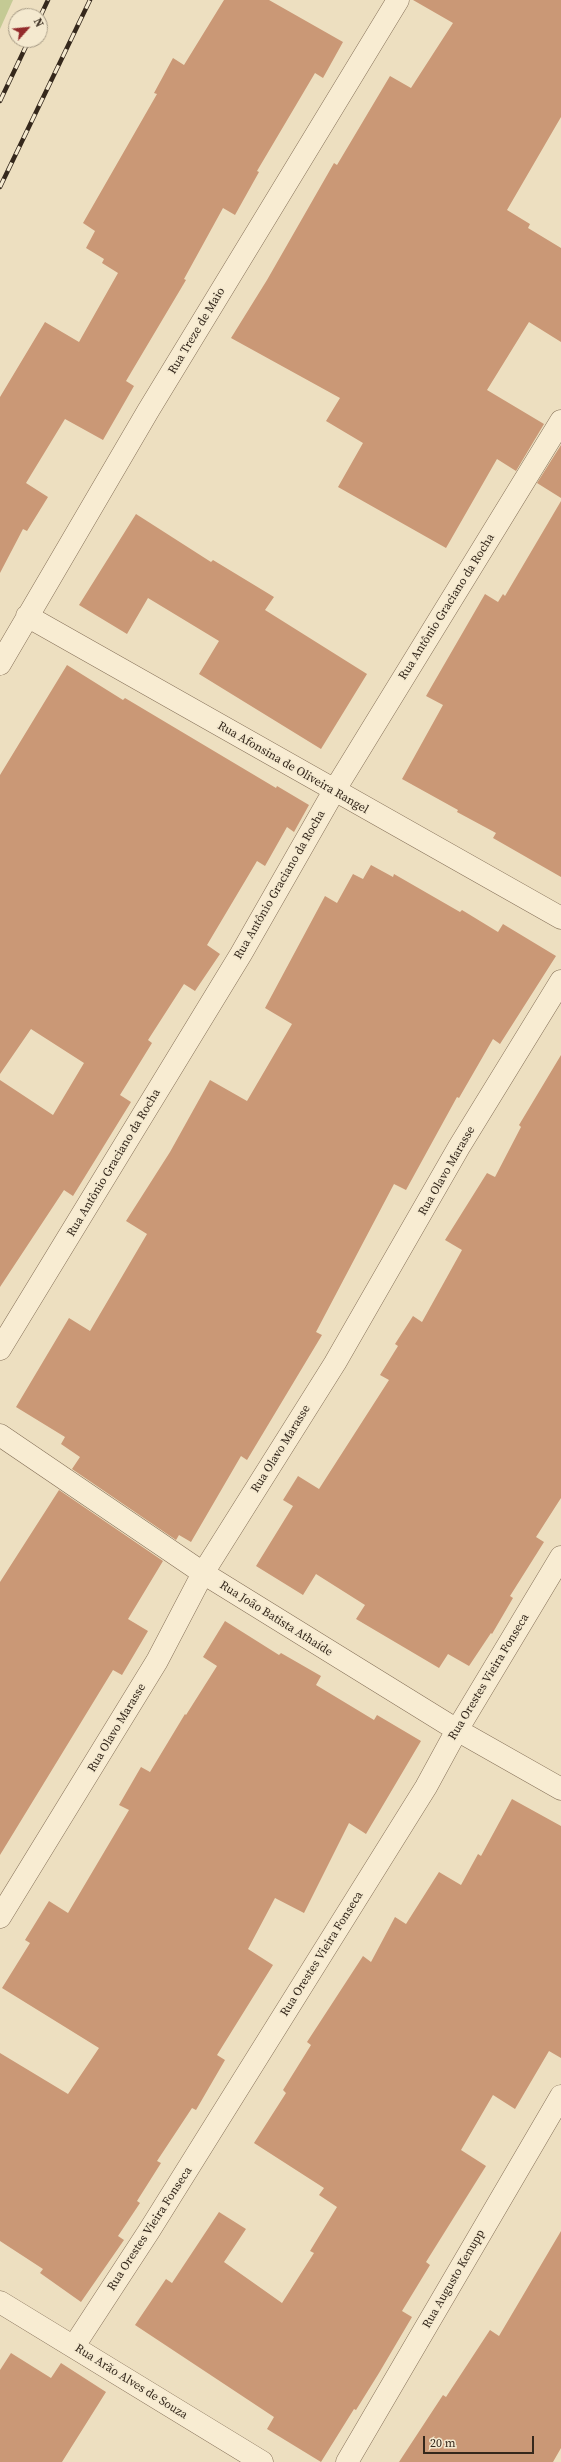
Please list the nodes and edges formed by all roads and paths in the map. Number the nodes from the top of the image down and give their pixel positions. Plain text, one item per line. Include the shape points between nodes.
1 (398, 0) edge
2 (561, 421) edge
3 (27, 616) junction
4 (0, 664) edge
5 (334, 791) junction
6 (561, 918) edge
7 (561, 981) edge
8 (0, 1349) edge
9 (0, 1435) edge
10 (561, 1557) edge
11 (203, 1573) junction
12 (457, 1730) junction
13 (561, 1789) edge
14 (0, 1917) edge
15 (561, 2096) edge
16 (0, 2302) edge
17 (74, 2346) junction
18 (262, 2462) edge
19 (347, 2462) edge

1 - 3 street, Rua Treze de Maio via 148,411
2 - 5 street, Rua Antônio Graciano da Rocha
3 - 4 street, Rua Treze de Maio
3 - 5 street, Rua Afonsina de Oliveira Rangel
5 - 6 street, Rua Afonsina de Oliveira Rangel
5 - 8 street, Rua Antônio Graciano da Rocha via 232,967
7 - 11 street, Rua Olavo Marasse via 459,1147 336,1363
9 - 11 street, Rua João Batista Athaíde
10 - 12 street, Rua Orestes Vieira Fonseca
11 - 12 street, Rua João Batista Athaíde
11 - 14 street, Rua Olavo Marasse via 157,1661
12 - 13 street, Rua João Batista Athaíde
12 - 17 street, Rua Orestes Vieira Fonseca via 426,1787 283,2018 150,2231
15 - 19 street, Rua Augusto Kenupp
16 - 17 street, Rua Arão Alves de Souza
17 - 18 street, Rua Arão Alves de Souza

